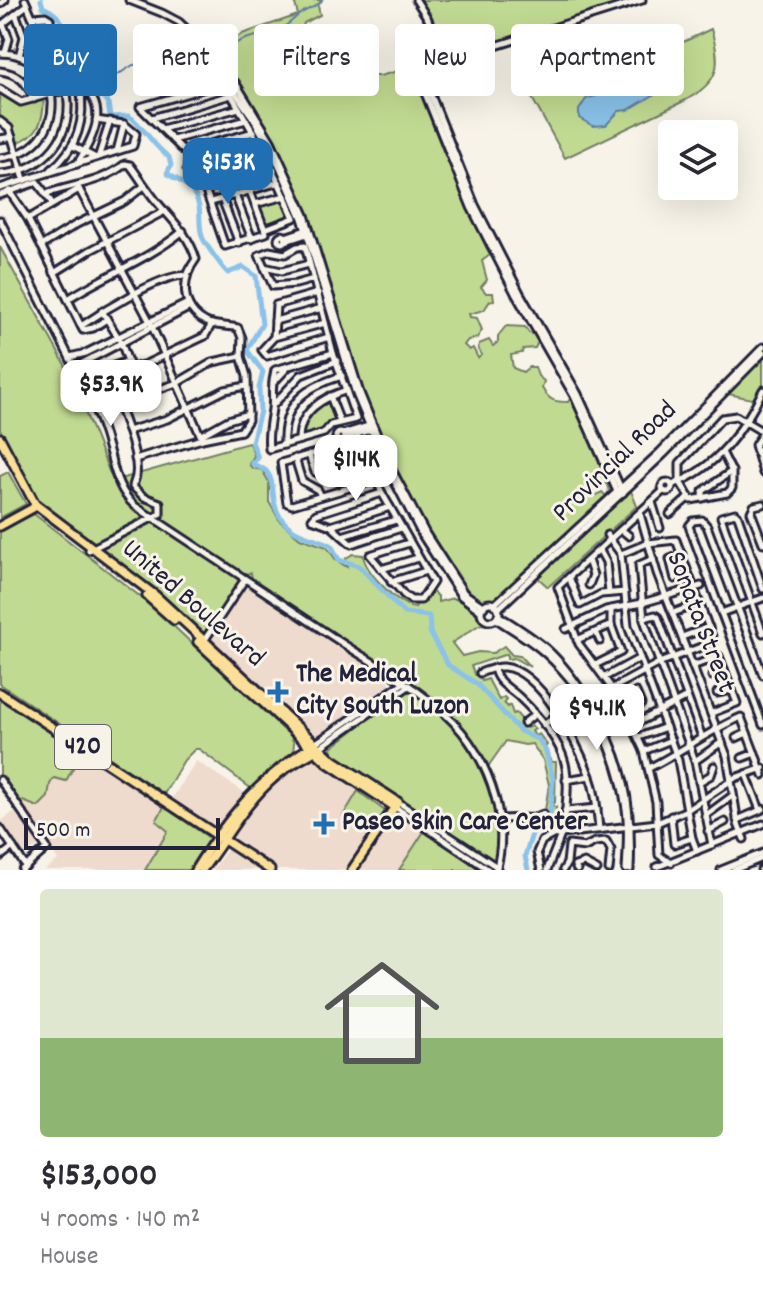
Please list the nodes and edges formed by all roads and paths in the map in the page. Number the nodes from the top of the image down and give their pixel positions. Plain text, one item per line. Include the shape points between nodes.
1 (5, 0) edge
2 (129, 0) edge
3 (135, 0) edge
4 (416, 0) edge
5 (642, 0) edge
6 (26, 3) edge
7 (0, 4) edge
8 (16, 15) junction
9 (34, 17) junction
10 (35, 24) edge
11 (51, 24) edge
12 (181, 24) edge
13 (183, 24) edge
14 (430, 24) edge
15 (2, 25) edge
16 (0, 39) edge
17 (9, 39) junction
18 (495, 46) edge
19 (2, 53) edge
20 (19, 56) junction
21 (24, 59) edge
22 (0, 71) edge
23 (0, 89) edge
24 (238, 90) edge
25 (44, 96) edge
26 (51, 96) edge
27 (66, 96) edge
28 (81, 96) edge
29 (91, 96) edge
30 (178, 96) edge
31 (228, 96) edge
32 (232, 96) edge
33 (428, 96) edge
34 (34, 99) junction
35 (239, 108) junction
36 (151, 118) junction
37 (96, 120) junction
38 (246, 120) junction
39 (0, 121) edge
40 (110, 121) junction
41 (124, 124) junction
42 (161, 129) junction
43 (254, 132) junction
44 (12, 137) junction
45 (0, 139) edge
46 (173, 140) junction
47 (260, 144) junction
48 (73, 146) junction
49 (117, 151) junction
50 (84, 152) junction
51 (17, 155) junction
52 (97, 157) junction
53 (267, 157) junction
54 (0, 158) edge
55 (77, 164) junction
56 (21, 170) junction
57 (274, 170) junction
58 (51, 171) junction
59 (0, 174) edge
60 (201, 177) junction
61 (24, 179) junction
62 (279, 182) junction
63 (144, 186) junction
64 (81, 187) junction
65 (0, 188) edge
66 (206, 189) junction
67 (9, 191) junction
68 (250, 191) junction
69 (46, 194) junction
70 (0, 195) edge
71 (235, 195) junction
72 (285, 196) junction
73 (222, 199) junction
74 (211, 202) junction
75 (52, 203) junction
76 (255, 204) junction
77 (165, 211) junction
78 (94, 215) junction
79 (28, 219) junction
80 (0, 220) edge
81 (276, 225) junction
82 (265, 229) junction
83 (183, 231) junction
84 (309, 231) junction
85 (252, 239) junction
86 (284, 239) junction
87 (108, 241) junction
88 (239, 243) junction
89 (41, 246) junction
90 (286, 254) junction
91 (309, 264) junction
92 (264, 267) junction
93 (121, 268) junction
94 (54, 273) junction
95 (186, 276) junction
96 (314, 279) junction
97 (318, 293) junction
98 (134, 294) junction
99 (68, 299) junction
100 (189, 305) junction
101 (322, 308) junction
102 (102, 311) junction
103 (107, 319) junction
104 (275, 321) junction
105 (325, 323) junction
106 (151, 324) junction
107 (212, 324) junction
108 (81, 326) junction
109 (274, 337) junction
110 (329, 337) junction
111 (120, 340) junction
112 (763, 347) edge
113 (333, 353) junction
114 (763, 353) edge
115 (164, 356) junction
116 (241, 356) junction
117 (70, 357) junction
118 (128, 361) junction
119 (337, 361) junction
120 (75, 367) junction
121 (131, 370) junction
122 (106, 376) junction
123 (342, 376) junction
124 (177, 383) junction
125 (728, 383) junction
126 (246, 386) junction
127 (347, 390) junction
128 (763, 390) edge
129 (330, 396) junction
130 (118, 403) junction
131 (273, 406) junction
132 (190, 409) junction
133 (248, 414) junction
134 (340, 422) junction
135 (747, 422) junction
136 (372, 427) junction
137 (328, 428) junction
138 (128, 431) junction
139 (356, 433) junction
140 (763, 433) edge
141 (341, 436) junction
142 (0, 438) edge
143 (202, 439) junction
144 (299, 440) junction
145 (359, 443) junction
146 (284, 445) junction
147 (0, 448) edge
148 (336, 449) junction
149 (344, 449) junction
150 (322, 451) junction
151 (722, 452) junction
152 (309, 455) junction
153 (295, 458) junction
154 (135, 459) junction
155 (349, 461) junction
156 (732, 471) junction
157 (763, 473) edge
158 (376, 480) junction
159 (680, 482) junction
160 (620, 492) junction
161 (382, 493) junction
162 (321, 496) junction
163 (688, 498) junction
164 (703, 498) junction
165 (652, 502) junction
166 (760, 504) edge
167 (33, 506) junction
168 (390, 507) junction
169 (640, 514) junction
170 (670, 514) dead end
171 (152, 518) junction
172 (396, 520) junction
173 (0, 524) edge
174 (331, 526) junction
175 (401, 528) junction
176 (660, 528) dead end
177 (622, 530) junction
178 (342, 536) junction
179 (629, 536) dead end
180 (609, 537) junction
181 (409, 543) junction
182 (648, 543) junction
183 (763, 543) edge
184 (91, 549) junction
185 (600, 551) junction
186 (621, 554) junction
187 (682, 554) junction
188 (418, 558) junction
189 (653, 559) junction
190 (588, 560) junction
191 (381, 569) junction
192 (426, 571) junction
193 (569, 577) junction
194 (675, 579) dead end
195 (244, 580) junction
196 (391, 582) junction
197 (589, 585) dead end
198 (698, 587) junction
199 (763, 589) edge
200 (625, 592) junction
201 (609, 593) junction
202 (668, 597) junction
203 (763, 598) edge
204 (751, 602) junction
205 (642, 603) junction
206 (700, 603) junction
207 (626, 607) junction
208 (736, 607) junction
209 (482, 609) junction
210 (611, 609) junction
211 (497, 612) junction
212 (673, 613) junction
213 (721, 613) junction
214 (644, 618) junction
215 (611, 625) junction
216 (709, 627) junction
217 (569, 628) junction
218 (596, 632) junction
219 (763, 633) edge
220 (682, 637) junction
221 (577, 640) junction
222 (600, 641) dead end
223 (202, 643) junction
224 (688, 652) junction
225 (640, 658) junction
226 (673, 658) junction
227 (659, 663) junction
228 (595, 665) junction
229 (693, 666) junction
230 (494, 668) junction
231 (724, 669) junction
232 (645, 672) junction
233 (480, 673) dead end
234 (763, 675) edge
235 (712, 676) dead end
236 (605, 677) junction
237 (406, 686) junction
238 (613, 688) junction
239 (732, 690) junction
240 (636, 692) dead end
241 (0, 693) edge
242 (717, 693) dead end
243 (763, 694) edge
244 (687, 697) junction
245 (753, 697) junction
246 (674, 704) junction
247 (626, 710) junction
248 (661, 713) junction
249 (712, 713) junction
250 (558, 714) junction
251 (534, 715) junction
252 (355, 720) junction
253 (524, 723) dead end
254 (544, 725) junction
255 (633, 725) junction
256 (763, 725) edge
257 (666, 727) junction
258 (717, 728) junction
259 (294, 733) junction
260 (747, 733) junction
261 (639, 737) junction
262 (702, 737) junction
263 (736, 738) dead end
264 (671, 740) junction
265 (722, 742) junction
266 (689, 746) junction
267 (315, 748) junction
268 (644, 751) junction
269 (755, 753) junction
270 (676, 754) junction
271 (742, 758) dead end
272 (291, 759) junction
273 (695, 761) junction
274 (714, 766) dead end
275 (649, 768) junction
276 (762, 771) edge
277 (746, 774) junction
278 (590, 776) junction
279 (0, 780) edge
280 (268, 780) junction
281 (566, 780) junction
282 (730, 781) junction
283 (699, 782) junction
284 (732, 796) junction
285 (703, 800) junction
286 (396, 805) junction
287 (597, 808) junction
288 (761, 809) edge
289 (687, 810) junction
290 (565, 811) junction
291 (543, 814) dead end
292 (671, 816) junction
293 (705, 816) junction
294 (499, 819) junction
295 (737, 820) junction
296 (725, 822) dead end
297 (657, 823) junction
298 (628, 824) junction
299 (763, 824) edge
300 (0, 829) edge
301 (599, 829) junction
302 (708, 831) junction
303 (562, 833) junction
304 (442, 835) junction
305 (742, 836) junction
306 (220, 837) junction
307 (692, 838) junction
308 (712, 845) junction
309 (13, 847) junction
310 (697, 851) junction
311 (763, 856) edge
312 (0, 857) edge
313 (567, 863) junction
314 (671, 863) junction
315 (657, 867) dead end
316 (24, 868) edge
317 (496, 868) edge
318 (576, 868) edge
319 (195, 870) edge
320 (202, 870) edge
321 (270, 870) edge
322 (352, 870) edge
323 (489, 870) edge
324 (544, 870) edge
325 (563, 870) edge
326 (597, 870) edge
327 (609, 870) edge
328 (628, 870) edge
329 (721, 870) edge
330 (734, 870) edge

1 - 7 street
2 - 12 street
3 - 13 street
4 - 14 street
5 - 18 street
6 - 8 street
6 - 9 street
8 - 15 street
8 - 20 street via 24,37
9 - 10 street
9 - 11 street via 45,16
15 - 17 street
16 - 17 street
17 - 19 street
19 - 20 street
20 - 21 street
22 - 34 street via 19,77
23 - 34 street via 17,101
24 - 84 street via 284,165
25 - 34 street
26 - 51 street via 46,131
27 - 56 street via 68,120 60,139 44,158
28 - 48 street via 82,119
29 - 37 street
30 - 36 street via 140,107
31 - 36 street
32 - 35 street
33 - 160 street via 500,255 590,422
35 - 38 street
35 - 42 street
36 - 42 street
37 - 40 street
37 - 50 street
38 - 43 street
38 - 46 street
39 - 44 street
40 - 41 street
40 - 52 street
41 - 49 street
41 - 49 street via 135,132 134,145
42 - 46 street
43 - 46 street via 184,151
43 - 47 street
44 - 45 street
44 - 51 street
47 - 53 street
47 - 60 street via 187,166
48 - 50 street
48 - 58 street
49 - 52 street
50 - 52 street
50 - 55 street
51 - 54 street
51 - 56 street
52 - 55 street
53 - 57 street
53 - 60 street
55 - 58 street
56 - 59 street
56 - 61 street
57 - 62 street
57 - 66 street
58 - 61 street
60 - 66 street
61 - 65 street
62 - 68 street
62 - 72 street
63 - 64 street via 127,163
63 - 77 street
63 - 78 street
64 - 69 street
64 - 75 street
64 - 78 street
66 - 74 street
67 - 69 street via 37,182
67 - 70 street
67 - 79 street
68 - 71 street
68 - 76 street
69 - 75 street
71 - 73 street
71 - 85 street
72 - 76 street
72 - 81 street via 294,218
73 - 74 street
73 - 88 street
74 - 88 street via 225,246
75 - 79 street
76 - 82 street
77 - 83 street
77 - 87 street
78 - 87 street
78 - 89 street
79 - 89 street
80 - 117 street
81 - 82 street
81 - 86 street
82 - 85 street via 264,235
83 - 93 street
83 - 95 street via 196,257
84 - 86 street
84 - 136 street
85 - 88 street
86 - 90 street
87 - 93 street
87 - 94 street
89 - 94 street
90 - 91 street via 305,246
90 - 92 street via 259,255
91 - 92 street via 282,271
91 - 96 street
92 - 96 street via 273,286
93 - 98 street
93 - 99 street
94 - 99 street
95 - 98 street via 178,274
95 - 100 street
96 - 97 street
97 - 101 street
97 - 104 street via 278,304
98 - 102 street
98 - 106 street
99 - 108 street
100 - 106 street
100 - 107 street
101 - 104 street
101 - 105 street
102 - 103 street
102 - 108 street
103 - 108 street via 85,331
103 - 111 street
104 - 109 street
105 - 109 street
105 - 110 street
106 - 111 street
106 - 115 street
107 - 115 street via 205,336
107 - 116 street via 238,328
109 - 110 street via 262,347 267,356
110 - 113 street
111 - 117 street
111 - 118 street
111 - 120 street
112 - 125 street, Provincial Road
113 - 119 street
113 - 131 street via 289,366 270,387
114 - 125 street, Provincial Road
115 - 121 street
115 - 124 street
116 - 124 street via 213,362
116 - 126 street
117 - 120 street
118 - 121 street
118 - 122 street via 108,369
119 - 123 street
119 - 131 street via 301,375
120 - 171 street via 125,496
121 - 122 street
122 - 130 street
123 - 127 street
123 - 146 street via 311,388 287,414
124 - 130 street
124 - 132 street
125 - 160 street, Provincial Road
126 - 132 street via 225,390
126 - 133 street
127 - 129 street
127 - 134 street via 356,419
128 - 135 street
129 - 134 street
129 - 144 street via 301,421
130 - 138 street
131 - 146 street via 269,449
132 - 138 street
132 - 143 street
133 - 143 street via 228,420
133 - 143 street via 241,431
134 - 137 street
135 - 140 street
135 - 151 street
135 - 159 street via 736,416 722,418 680,463
136 - 139 street
136 - 209 street via 426,534 464,593
137 - 141 street
137 - 144 street
138 - 154 street
139 - 141 street
139 - 145 street
140 - 157 street via 755,445
141 - 148 street
142 - 167 main road, United Boulevard
143 - 154 street
144 - 146 street
145 - 149 street
145 - 158 street
147 - 167 main road, United Boulevard
148 - 149 street
148 - 150 street
149 - 155 street
150 - 152 street
150 - 155 street via 326,461
151 - 156 street
151 - 159 street
152 - 153 street
152 - 155 street via 315,472 337,481 355,475
153 - 162 street via 302,481
153 - 162 street via 281,463 287,503
154 - 171 street via 133,487 160,503 160,514
156 - 164 street via 703,491
156 - 164 street via 730,492
158 - 161 street
158 - 162 street
159 - 163 street
159 - 165 street
160 - 211 street, Provincial Road
161 - 168 street
161 - 174 street via 316,517
163 - 164 street
163 - 170 street
165 - 169 street
165 - 176 street
166 - 183 street via 751,512
167 - 173 main road
167 - 184 main road, United Boulevard
168 - 172 street
168 - 174 street
169 - 177 street
169 - 182 street, Sonata Street
171 - 184 street
171 - 195 street
172 - 175 street
172 - 178 street
174 - 178 street
175 - 178 street via 351,544
175 - 181 street
177 - 179 street
177 - 180 street
180 - 185 street
180 - 186 street
181 - 188 street
181 - 191 street via 370,555
182 - 186 street
182 - 187 street via 676,540
182 - 189 street, Sonata Street
184 - 223 main road, United Boulevard via 156,596
185 - 190 street
185 - 201 street
186 - 200 street
187 - 194 street via 670,559
187 - 198 street
188 - 191 street
188 - 192 street
189 - 202 street, Sonata Street
189 - 205 street via 639,565
190 - 193 street
190 - 197 street via 593,575
191 - 196 street
192 - 196 street
192 - 196 street via 433,582 421,600 407,598
193 - 201 street via 580,605
193 - 217 street via 558,587
195 - 223 street
195 - 237 street
198 - 202 street
198 - 206 street
199 - 204 street via 738,516 721,517
200 - 201 street
200 - 207 street
202 - 205 street
202 - 212 street, Sonata Street
203 - 204 street
204 - 208 street
204 - 219 street
205 - 207 street
205 - 214 street
206 - 212 street
206 - 216 street
207 - 210 street
207 - 225 street
208 - 213 street
208 - 213 street via 705,522 693,521 689,526
208 - 234 street
209 - 211 street
209 - 211 street via 486,620
210 - 215 street
210 - 217 street
211 - 298 street via 546,653 595,718 619,774
212 - 220 street, Sonata Street
213 - 245 street
214 - 226 street via 657,615
214 - 227 street
215 - 218 street
215 - 228 street via 621,652
216 - 220 street
216 - 224 street via 714,642
217 - 221 street
218 - 221 street
218 - 222 street
220 - 224 street, Sonata Street
221 - 228 street
223 - 259 main road, United Boulevard
223 - 267 main road, United Boulevard
224 - 226 street
224 - 229 street, Sonata Street
225 - 232 street
225 - 236 street
226 - 227 street
226 - 244 street
227 - 232 street
227 - 246 street
228 - 236 street
229 - 231 street via 719,656
229 - 249 street, Sonata Street
230 - 233 street
230 - 250 street via 524,675
230 - 251 street via 497,679
231 - 235 street
231 - 239 street
232 - 238 street
232 - 248 street
236 - 238 street
237 - 252 street
237 - 294 street via 464,734 491,785
238 - 247 street
239 - 242 street
239 - 249 street via 737,703
240 - 247 street via 641,704
241 - 306 main road, 420
243 - 245 street
244 - 246 street
244 - 262 street
245 - 256 street
246 - 248 street
246 - 266 street
247 - 255 street
248 - 255 street
248 - 257 street
249 - 258 street, Sonata Street
250 - 254 street
250 - 278 street
251 - 253 street
251 - 254 street
252 - 267 street
252 - 267 street
254 - 281 street via 565,763
255 - 261 street
257 - 261 street
257 - 264 street
258 - 260 street via 741,717
258 - 262 street
258 - 265 street, Sonata Street
259 - 267 main road, United Boulevard
259 - 272 main road
260 - 263 street
260 - 269 street
261 - 268 street
262 - 266 street
264 - 268 street
264 - 270 street
265 - 273 street
265 - 282 street, Sonata Street
266 - 270 street
266 - 273 street
267 - 272 main road
267 - 280 main road
267 - 286 main road, United Boulevard
268 - 275 street
269 - 271 street
269 - 276 street
270 - 275 street
270 - 289 street
272 - 280 main road
273 - 283 street
274 - 283 street
275 - 297 street
276 - 277 street
277 - 282 street
277 - 288 street
278 - 281 street
278 - 287 street
279 - 316 street via 47,848
280 - 306 main road
281 - 290 street
282 - 284 street, Sonata Street
282 - 285 street
283 - 285 street
284 - 293 street
284 - 295 street, Sonata Street
285 - 289 street
285 - 293 street
286 - 304 street, United Boulevard
286 - 322 main road
287 - 290 street
287 - 301 street
288 - 295 street
289 - 292 street
289 - 307 street
290 - 303 street
291 - 294 street
292 - 297 street
292 - 307 street via 674,844
293 - 302 street
294 - 317 street
295 - 305 street, Sonata Street
296 - 302 street
297 - 298 street
297 - 314 street via 659,855
298 - 301 street
298 - 328 street
299 - 305 street
300 - 309 street
301 - 303 street
302 - 308 street
303 - 324 street
303 - 324 street via 538,846 536,858
304 - 317 street, United Boulevard
304 - 323 street, United Boulevard
305 - 308 street
306 - 319 main road
306 - 320 main road
306 - 321 main road, 420
307 - 310 street
308 - 310 street
309 - 312 street
309 - 316 street
310 - 314 street
311 - 329 street
311 - 330 street
313 - 318 street
313 - 325 street
313 - 327 street via 568,848 607,842
314 - 315 street
318 - 326 street via 588,864

